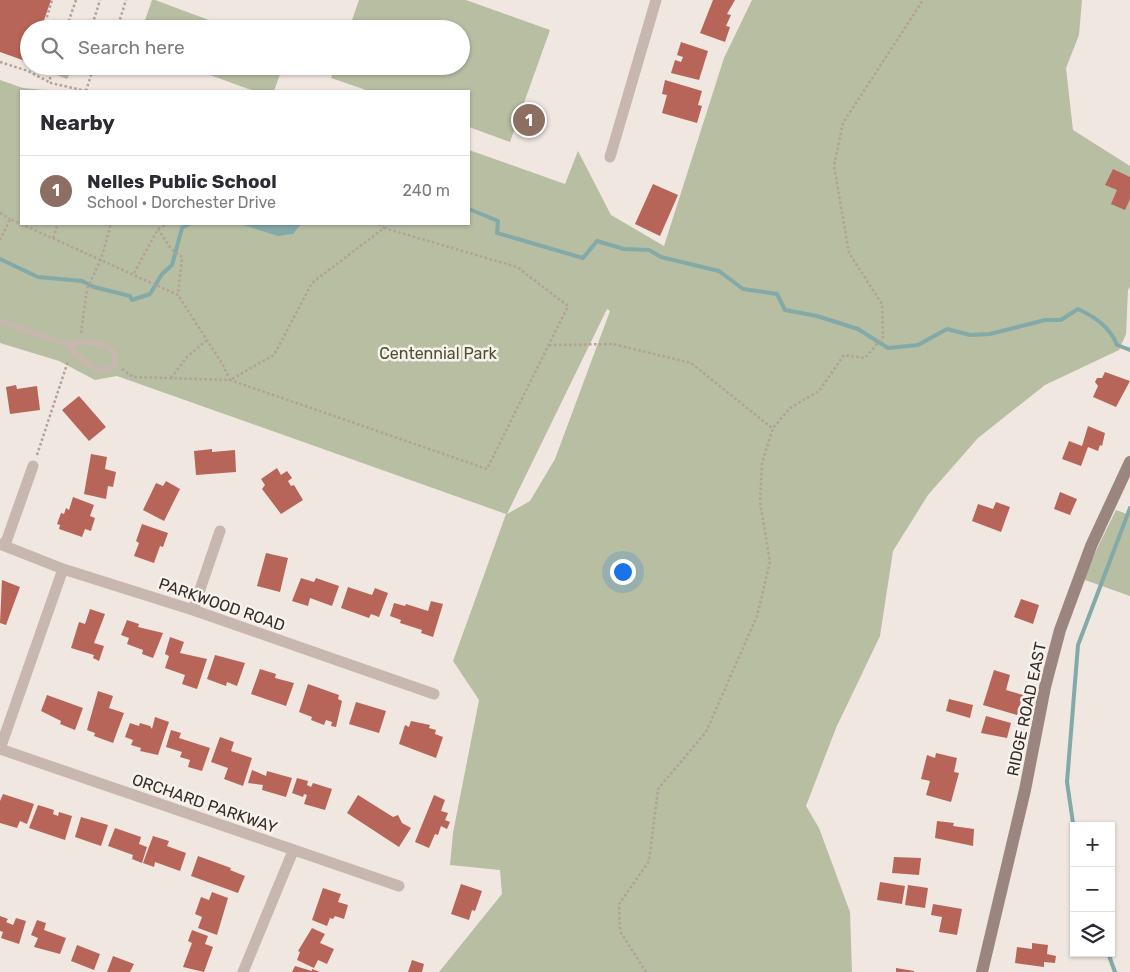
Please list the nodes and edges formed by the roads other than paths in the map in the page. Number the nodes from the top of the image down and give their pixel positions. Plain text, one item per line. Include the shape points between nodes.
1 (656, 0) edge
2 (610, 157) dead end
3 (0, 321) edge
4 (69, 345) junction
5 (1130, 462) edge
6 (33, 466) road end
7 (220, 532) dead end
8 (3, 544) edge
9 (64, 569) junction
10 (193, 610) junction
11 (434, 694) dead end
12 (0, 749) edge
13 (293, 851) junction
14 (399, 886) dead end
15 (243, 972) edge
16 (982, 972) edge

1 - 2 street
3 - 4 lane
4 - 4 lane via 71,351 96,369 109,370 115,364 116,354 106,345 81,342
5 - 16 main road, RIDGE ROAD EAST via 1091,546 1060,630
6 - 8 street
7 - 10 street
8 - 9 street, PARKWOOD ROAD
9 - 10 street, PARKWOOD ROAD
9 - 12 street
10 - 11 street, PARKWOOD ROAD
12 - 13 street, ORCHARD PARKWAY
13 - 14 street, ORCHARD PARKWAY
13 - 15 street

